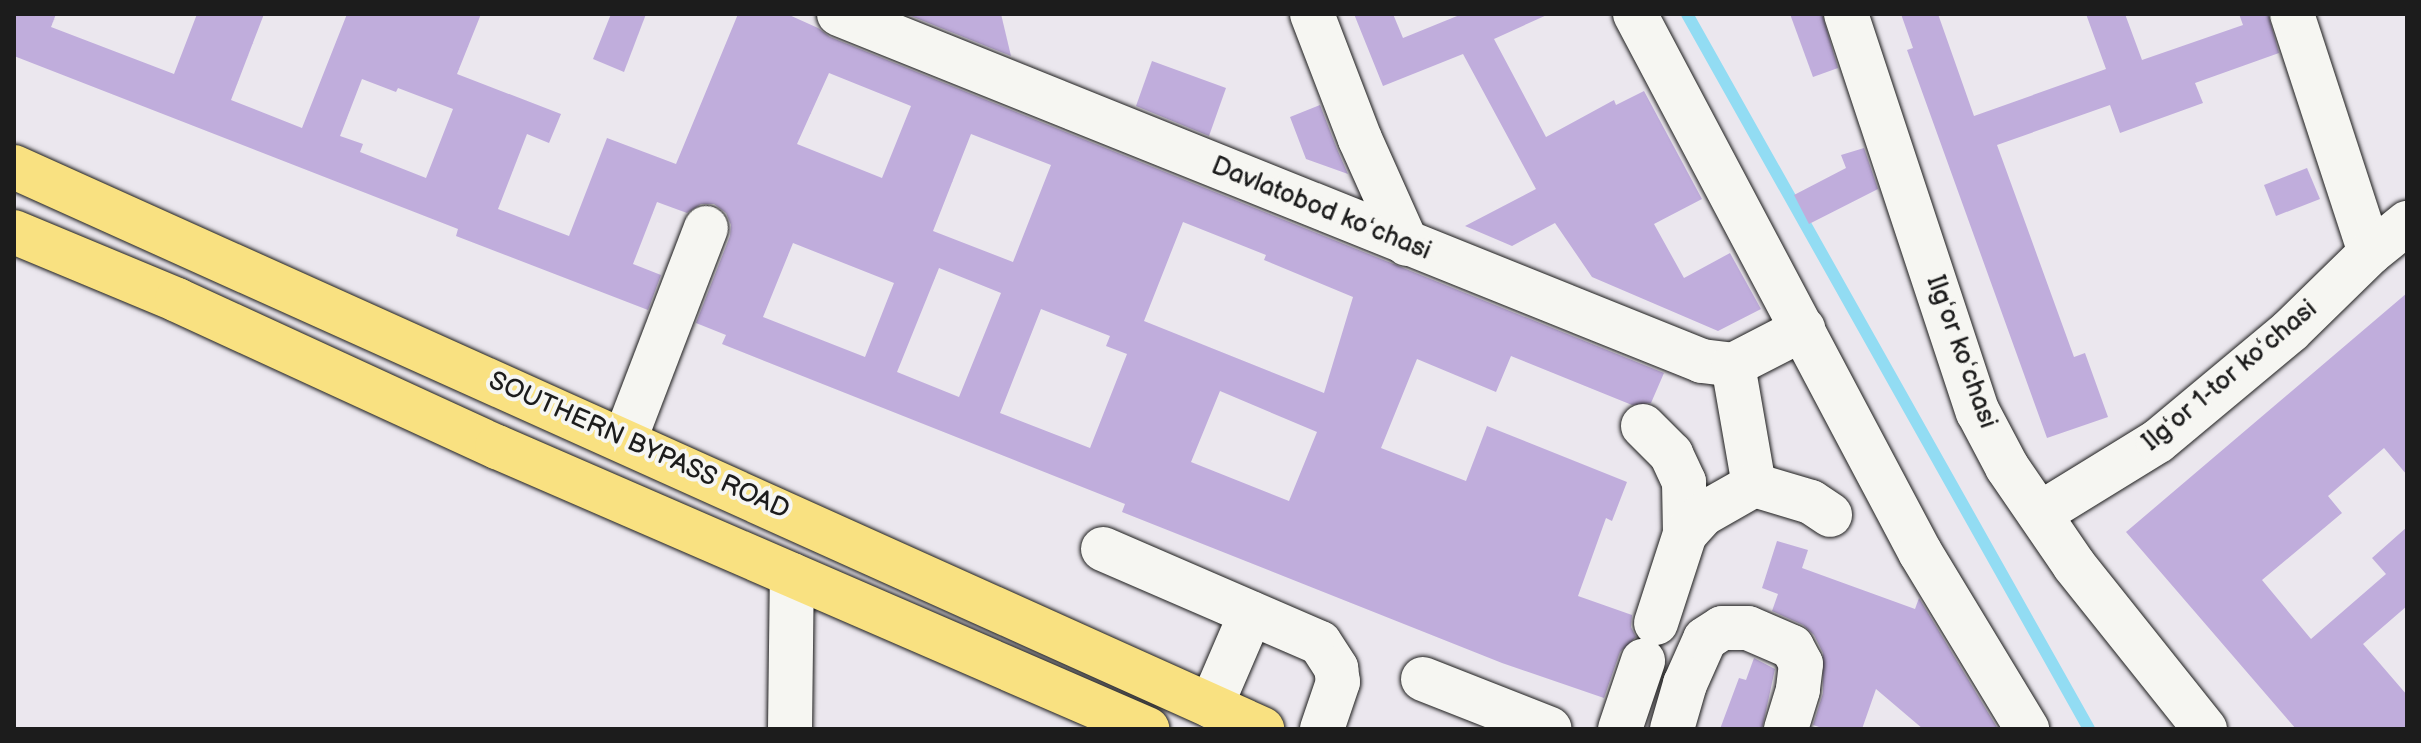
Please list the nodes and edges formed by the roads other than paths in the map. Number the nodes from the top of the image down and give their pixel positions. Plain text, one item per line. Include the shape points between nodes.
1 (1312, 14) edge
2 (1635, 14) edge
3 (1846, 14) edge
4 (2292, 14) edge
5 (851, 17) edge
6 (14, 167) edge
7 (2407, 223) edge
8 (706, 228) dead end
9 (15, 235) edge
10 (1407, 244) junction
11 (2370, 253) junction
12 (1803, 329) junction
13 (1733, 365) junction
14 (1643, 426) dead end
15 (625, 439) junction
16 (1754, 485) junction
17 (2041, 513) junction
18 (1830, 515) dead end
19 (1685, 534) junction
20 (1103, 549) dead end
21 (792, 575) junction
22 (1251, 613) junction
23 (1423, 679) dead end
24 (1211, 706) junction
25 (790, 729) edge
26 (1147, 729) edge
27 (1262, 729) edge
28 (1322, 729) edge
29 (1550, 729) edge
30 (1620, 729) edge
31 (1672, 729) edge
32 (1786, 729) edge
33 (2027, 729) edge
34 (2205, 729) edge

1 - 10 street
2 - 12 street
3 - 17 street, Ilgʻor koʻchasi via 1978,412 2007,467
4 - 11 street
5 - 10 street, Davlatobod koʻchasi
6 - 15 highway, SOUTHERN BYPASS ROAD
7 - 11 street, Ilgʻor 1-tor koʻchasi
8 - 15 street
9 - 21 highway via 177,300
10 - 13 street, Davlatobod koʻchasi via 1702,361
11 - 17 street, Ilgʻor 1-tor koʻchasi via 2290,331 2158,441
12 - 13 street
12 - 33 street via 1920,552
13 - 16 street
14 - 19 street via 1671,454 1684,482
15 - 24 highway, SOUTHERN BYPASS ROAD
16 - 18 street via 1811,502
16 - 19 street via 1703,514
17 - 34 street, Ilgʻor koʻchasi via 2074,565
19 - 30 street
20 - 22 street
21 - 25 street
21 - 26 highway
22 - 24 street
22 - 28 street via 1320,643 1330,655 1338,682
23 - 29 street
24 - 27 highway, SOUTHERN BYPASS ROAD
31 - 32 street via 1705,639 1722,628 1748,628 1792,647 1801,664

